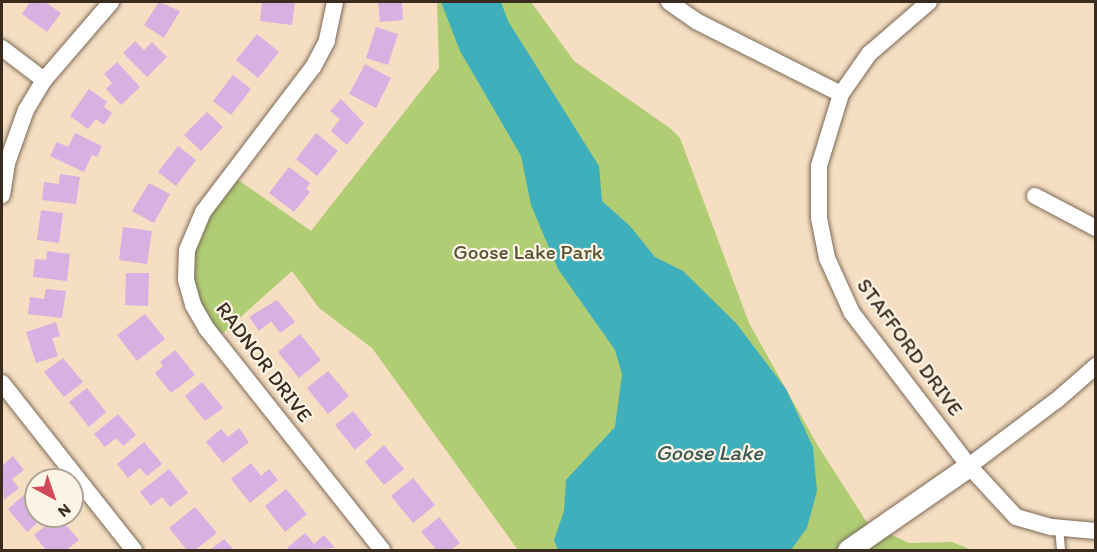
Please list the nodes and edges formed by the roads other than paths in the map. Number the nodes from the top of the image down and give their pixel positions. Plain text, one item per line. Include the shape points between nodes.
1 (111, 2) edge
2 (335, 2) edge
3 (669, 2) edge
4 (930, 2) edge
5 (2, 48) edge
6 (44, 80) junction
7 (841, 94) junction
8 (2, 195) edge
9 (1035, 196) dead end
10 (1095, 228) edge
11 (1095, 366) edge
12 (2, 383) edge
13 (969, 466) junction
14 (1059, 527) junction
15 (1095, 531) edge
16 (134, 550) edge
17 (382, 550) edge
18 (848, 550) edge
19 (1061, 550) edge

1 - 6 street
2 - 17 street, RADNOR DRIVE via 327,41 313,67 203,212 187,250 186,280 193,305 207,329
3 - 7 street via 696,21
4 - 7 street, STAFFORD DRIVE via 888,33
5 - 6 street
6 - 8 street via 16,131
7 - 13 street, STAFFORD DRIVE via 819,166 819,218 827,258 852,313
9 - 10 street
11 - 13 street via 1057,400
12 - 16 street
13 - 14 street, STAFFORD DRIVE via 1016,517
13 - 18 street
14 - 15 street, STAFFORD DRIVE
14 - 19 lane

